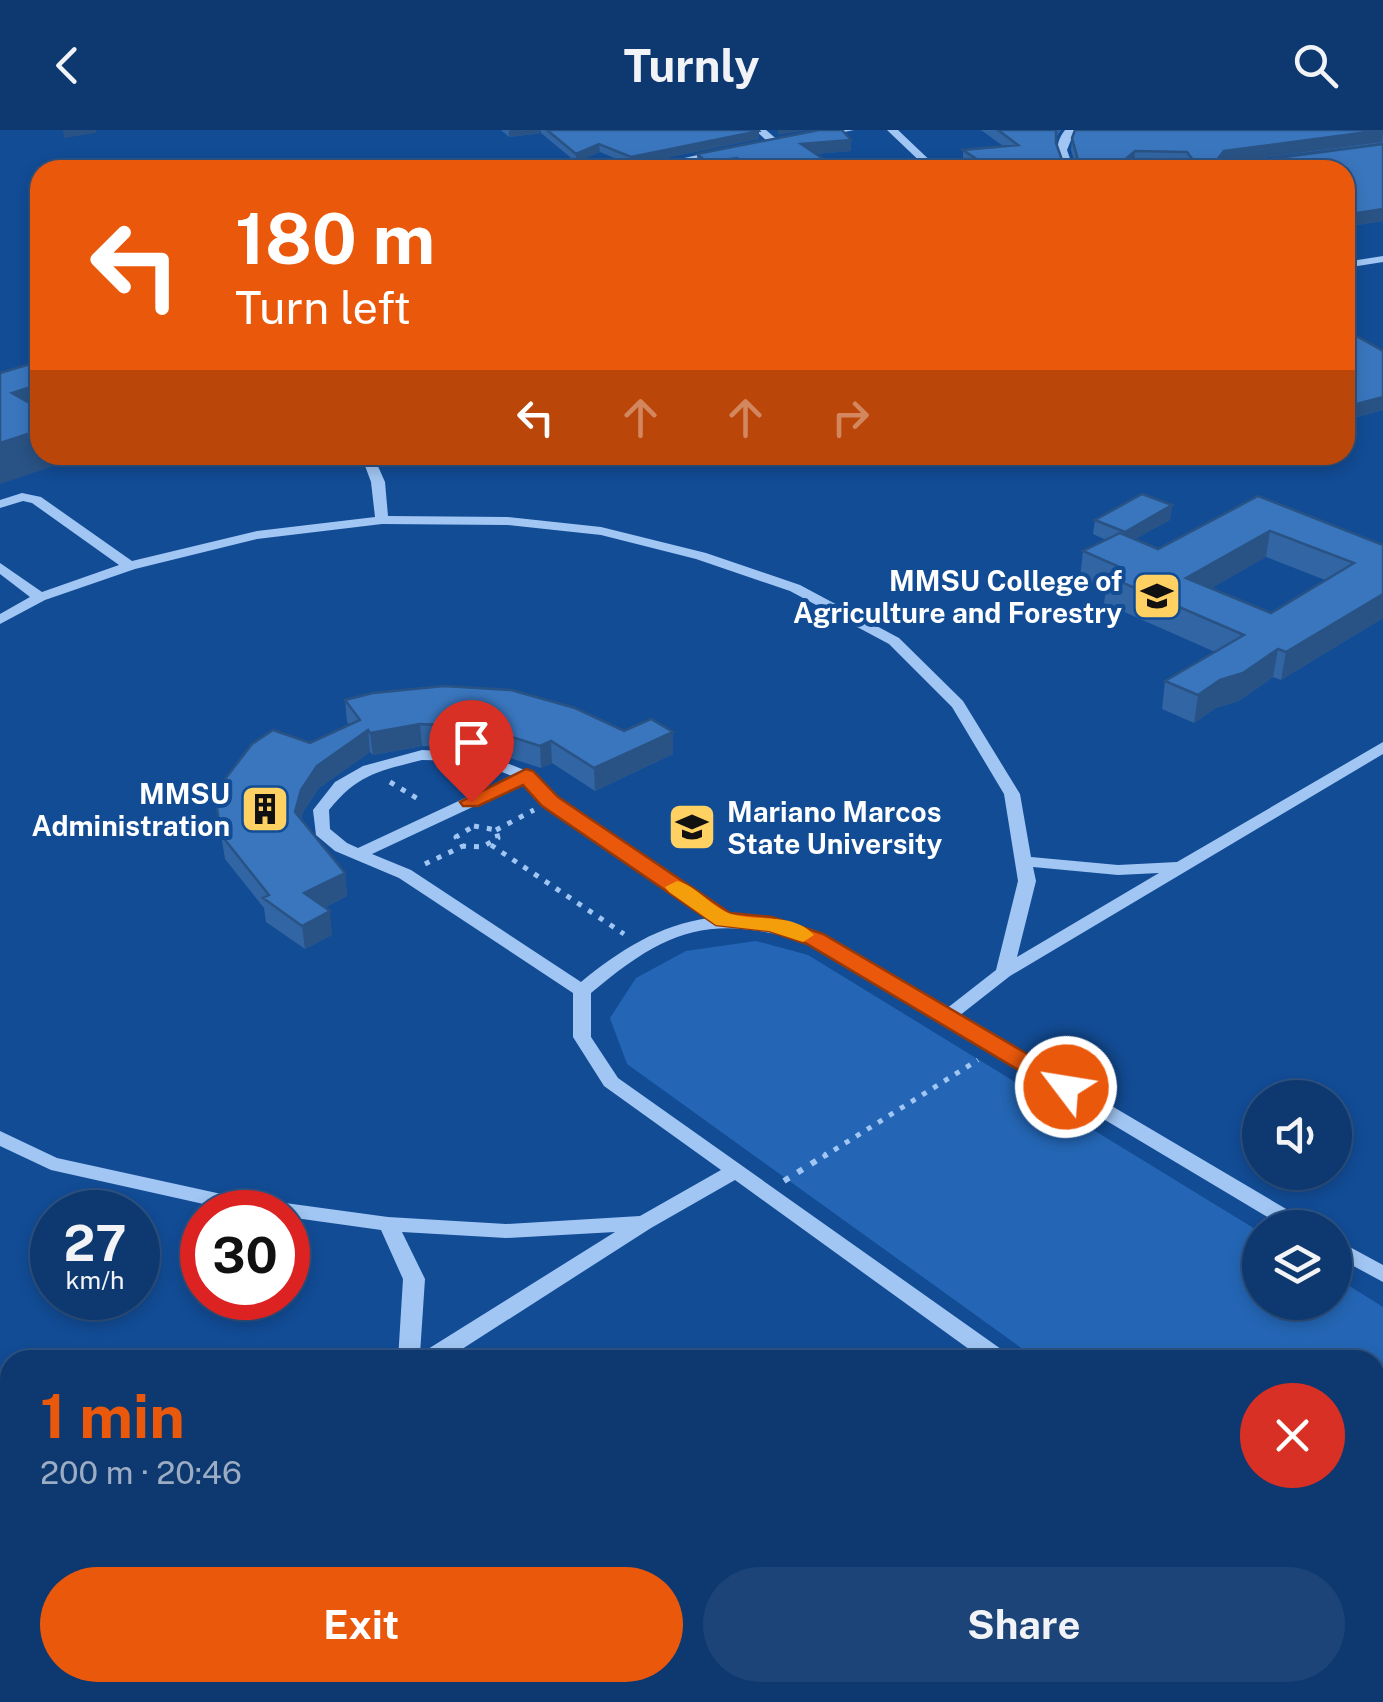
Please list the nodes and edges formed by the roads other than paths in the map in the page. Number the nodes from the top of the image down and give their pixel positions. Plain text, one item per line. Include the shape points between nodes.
1 (760, 130) edge
2 (849, 130) edge
3 (892, 130) edge
4 (1063, 133) edge
5 (812, 135) edge
6 (794, 138) edge
7 (775, 142) junction
8 (686, 160) edge
9 (924, 160) edge
10 (1065, 160) edge
11 (1383, 260) edge
12 (1355, 264) edge
13 (371, 465) edge
14 (0, 504) edge
15 (382, 520) junction
16 (130, 566) junction
17 (0, 567) edge
18 (40, 597) junction
19 (0, 620) edge
20 (1383, 747) edge
21 (526, 776) junction
22 (357, 855) junction
23 (1024, 860) junction
24 (1180, 867) junction
25 (724, 920) junction
26 (1004, 972) junction
27 (582, 990) junction
28 (947, 1017) junction
29 (0, 1138) edge
30 (734, 1172) junction
31 (1273, 1210) edge
32 (644, 1223) junction
33 (388, 1224) junction
34 (1352, 1256) edge
35 (1383, 1274) edge
36 (410, 1350) edge
37 (444, 1350) edge
38 (986, 1350) edge

1 - 7 street
2 - 5 street
3 - 9 street
4 - 10 street
6 - 7 street
7 - 8 street
11 - 12 street
13 - 15 street
14 - 16 street via 36,500
15 - 16 street via 257,535
15 - 23 street via 602,532 796,588 894,640 958,704 1012,794
16 - 18 street
17 - 18 street
18 - 19 street
20 - 24 street
21 - 22 street
21 - 22 street via 476,756 422,755 369,769 341,785 321,810 322,831
21 - 25 street via 550,802
22 - 27 street via 405,874
23 - 24 street via 1118,870
23 - 26 street via 1027,880
24 - 26 street
25 - 27 street via 639,944
25 - 28 street via 772,924 815,939
26 - 28 street
27 - 30 street via 582,1037 610,1082
28 - 31 street
29 - 33 street via 51,1162 207,1198
30 - 32 street
30 - 38 street
32 - 33 street via 506,1231
32 - 37 street
33 - 36 street via 414,1280
34 - 35 street

